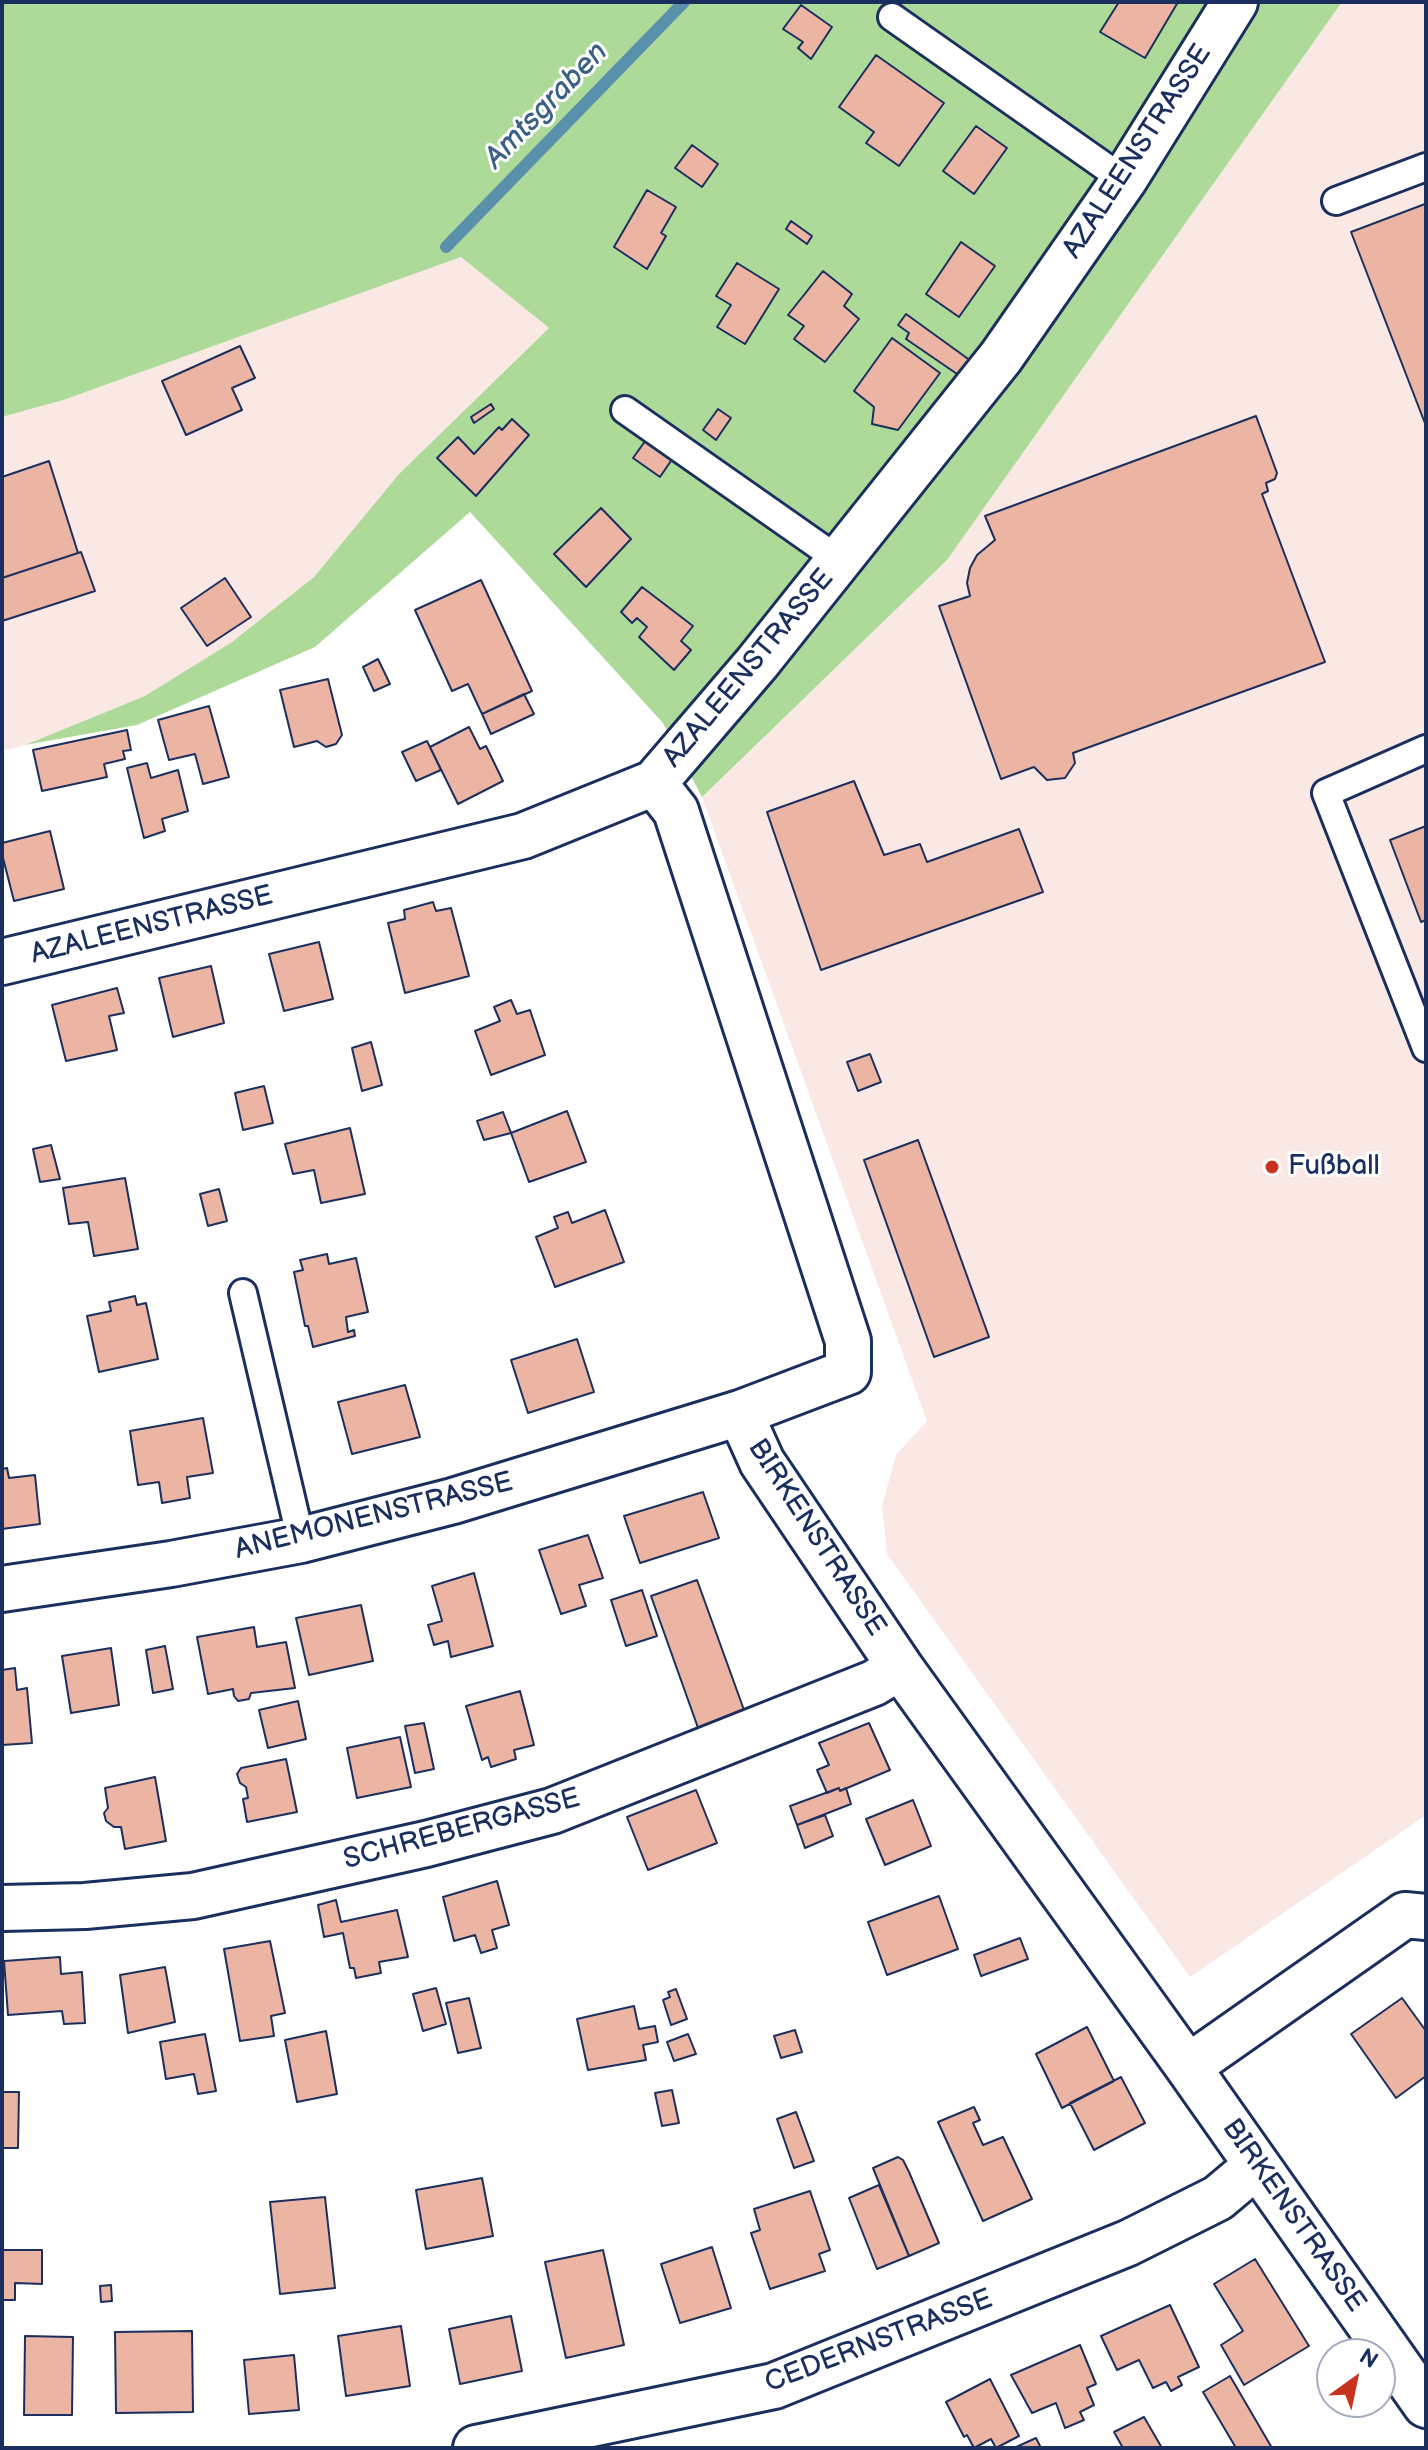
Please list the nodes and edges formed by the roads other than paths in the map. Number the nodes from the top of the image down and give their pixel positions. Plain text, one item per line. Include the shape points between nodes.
1 (1235, 2) edge
2 (892, 17) dead end
3 (1426, 167) edge
4 (1124, 180) junction
5 (1336, 201) dead end
6 (625, 410) dead end
7 (839, 560) junction
8 (1426, 749) edge
9 (654, 783) junction
10 (2, 962) edge
11 (1426, 1048) edge
12 (243, 1293) dead end
13 (740, 1413) junction
14 (301, 1540) junction
15 (2, 1589) edge
16 (900, 1667) junction
17 (2, 1908) edge
18 (1426, 1917) edge
19 (1188, 2067) junction
20 (1256, 2166) junction
21 (1426, 2405) edge
22 (476, 2448) edge

1 - 4 street, AZALEENSTRASSE
2 - 4 lane
3 - 5 lane
4 - 7 street, AZALEENSTRASSE via 1001,357
6 - 7 lane
7 - 9 street, AZALEENSTRASSE
8 - 11 lane via 1326,793
9 - 10 street, AZALEENSTRASSE via 523,836
9 - 13 street, BIRKENSTRASSE via 676,811 848,1341 848,1372
12 - 14 lane
13 - 14 street, ANEMONENSTRASSE via 453,1501
13 - 16 street, BIRKENSTRASSE via 762,1462
14 - 15 street, ANEMONENSTRASSE
16 - 17 street, SCHREBERGASSE via 874,1683 552,1811 193,1896
16 - 19 street, BIRKENSTRASSE
18 - 19 street via 1405,1915
19 - 20 street, BIRKENSTRASSE
20 - 21 street, BIRKENSTRASSE
20 - 22 street, CEDERNSTRASSE via 1218,2198 1128,2243 774,2386

